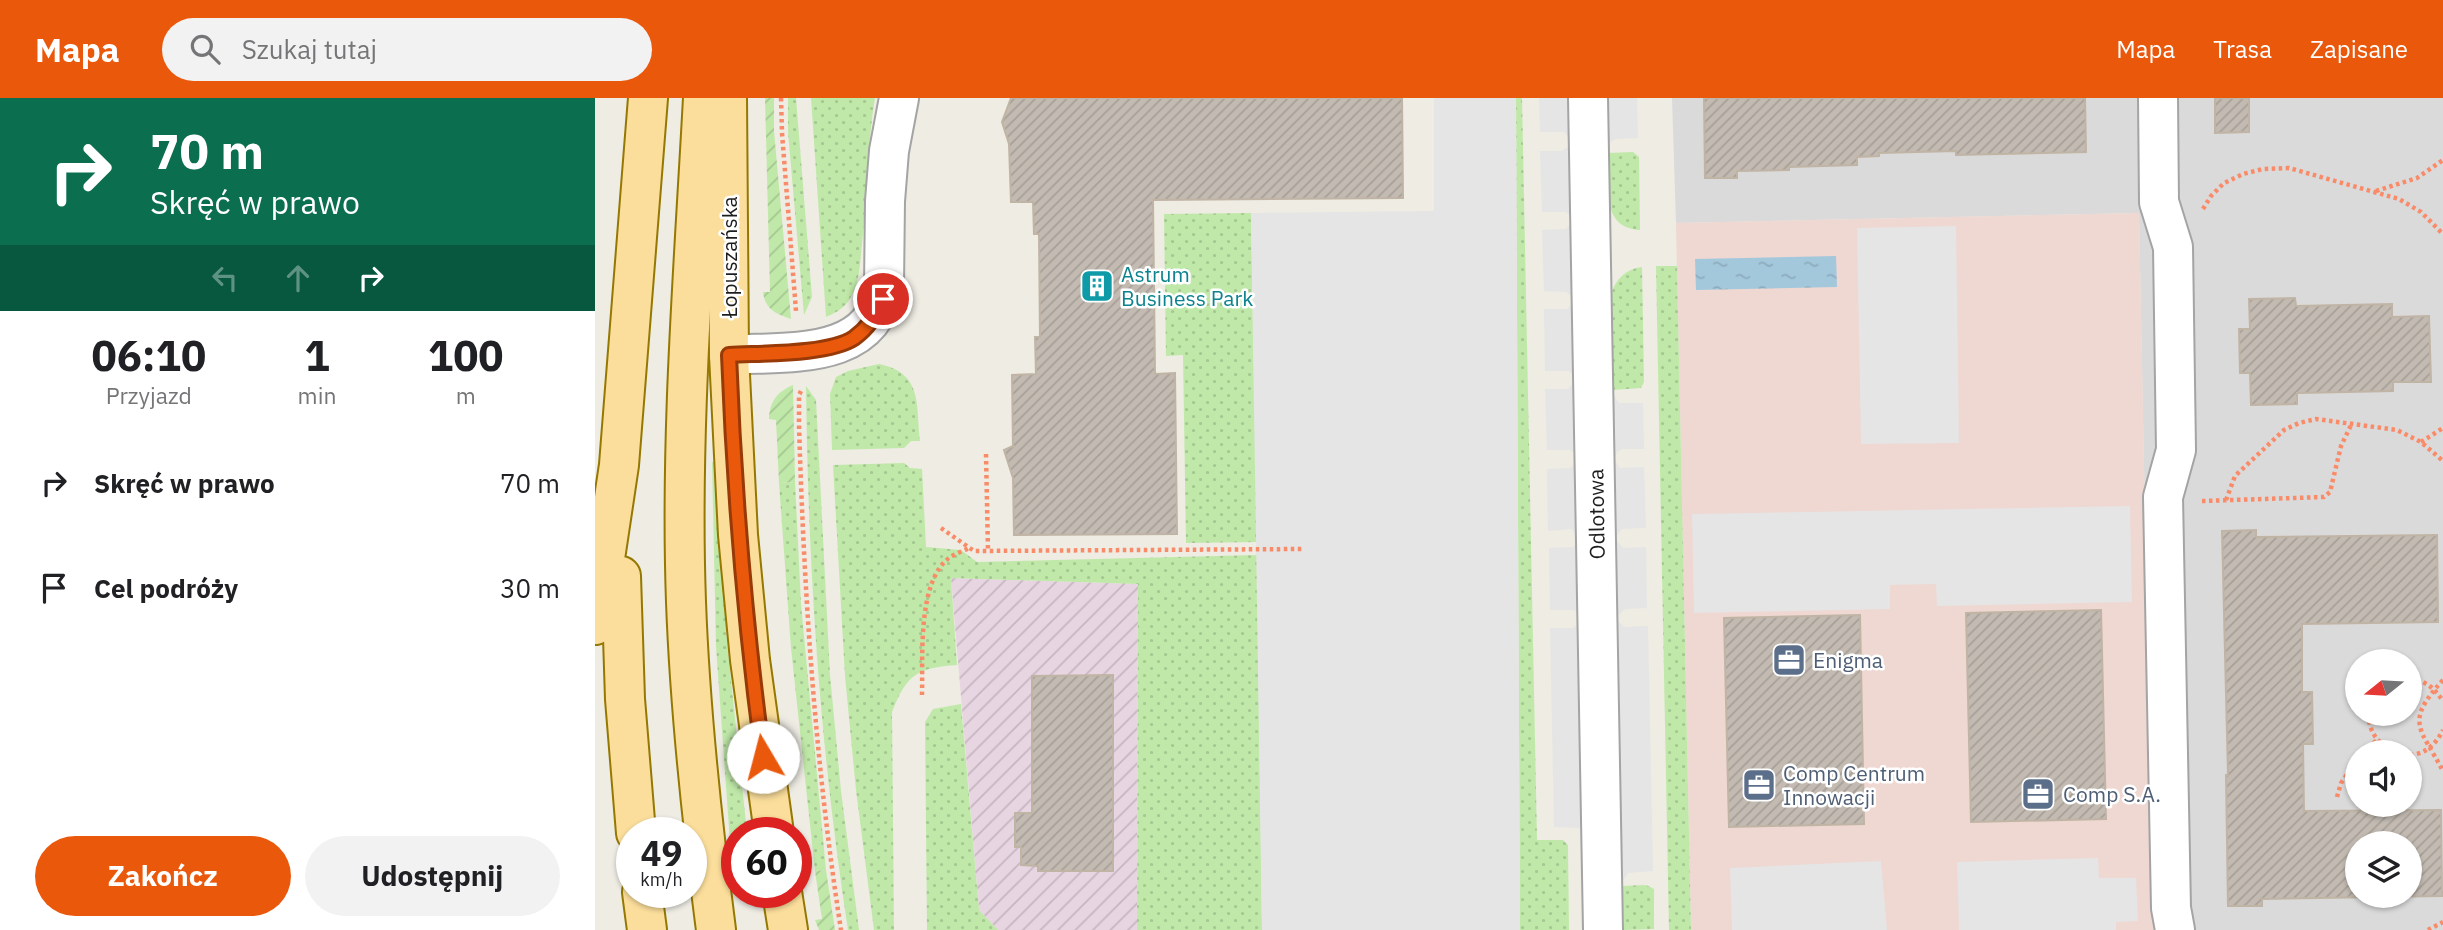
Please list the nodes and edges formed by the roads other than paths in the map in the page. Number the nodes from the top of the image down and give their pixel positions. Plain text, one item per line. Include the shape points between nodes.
1 (647, 98) edge
2 (703, 98) edge
3 (727, 98) edge
4 (899, 98) edge
5 (1588, 98) edge
6 (2158, 98) edge
7 (729, 355) junction
8 (619, 465) junction
9 (595, 625) edge
10 (635, 817) edge
11 (771, 817) edge
12 (644, 908) edge
13 (785, 908) edge
14 (647, 930) edge
15 (716, 930) edge
16 (788, 930) edge
17 (1603, 930) edge
18 (2175, 930) edge

1 - 8 main road
2 - 15 main road via 687,391 686,602
3 - 7 main road, Łopuszańska
4 - 7 street via 889,151 884,286 878,311 853,339 839,345
5 - 17 street, Odlotowa
6 - 18 street via 2159,202 2173,247 2176,450 2163,502
7 - 11 main road, Łopuszańska via 738,535
8 - 9 main road
8 - 10 main road via 625,699
12 - 14 main road
13 - 16 main road

